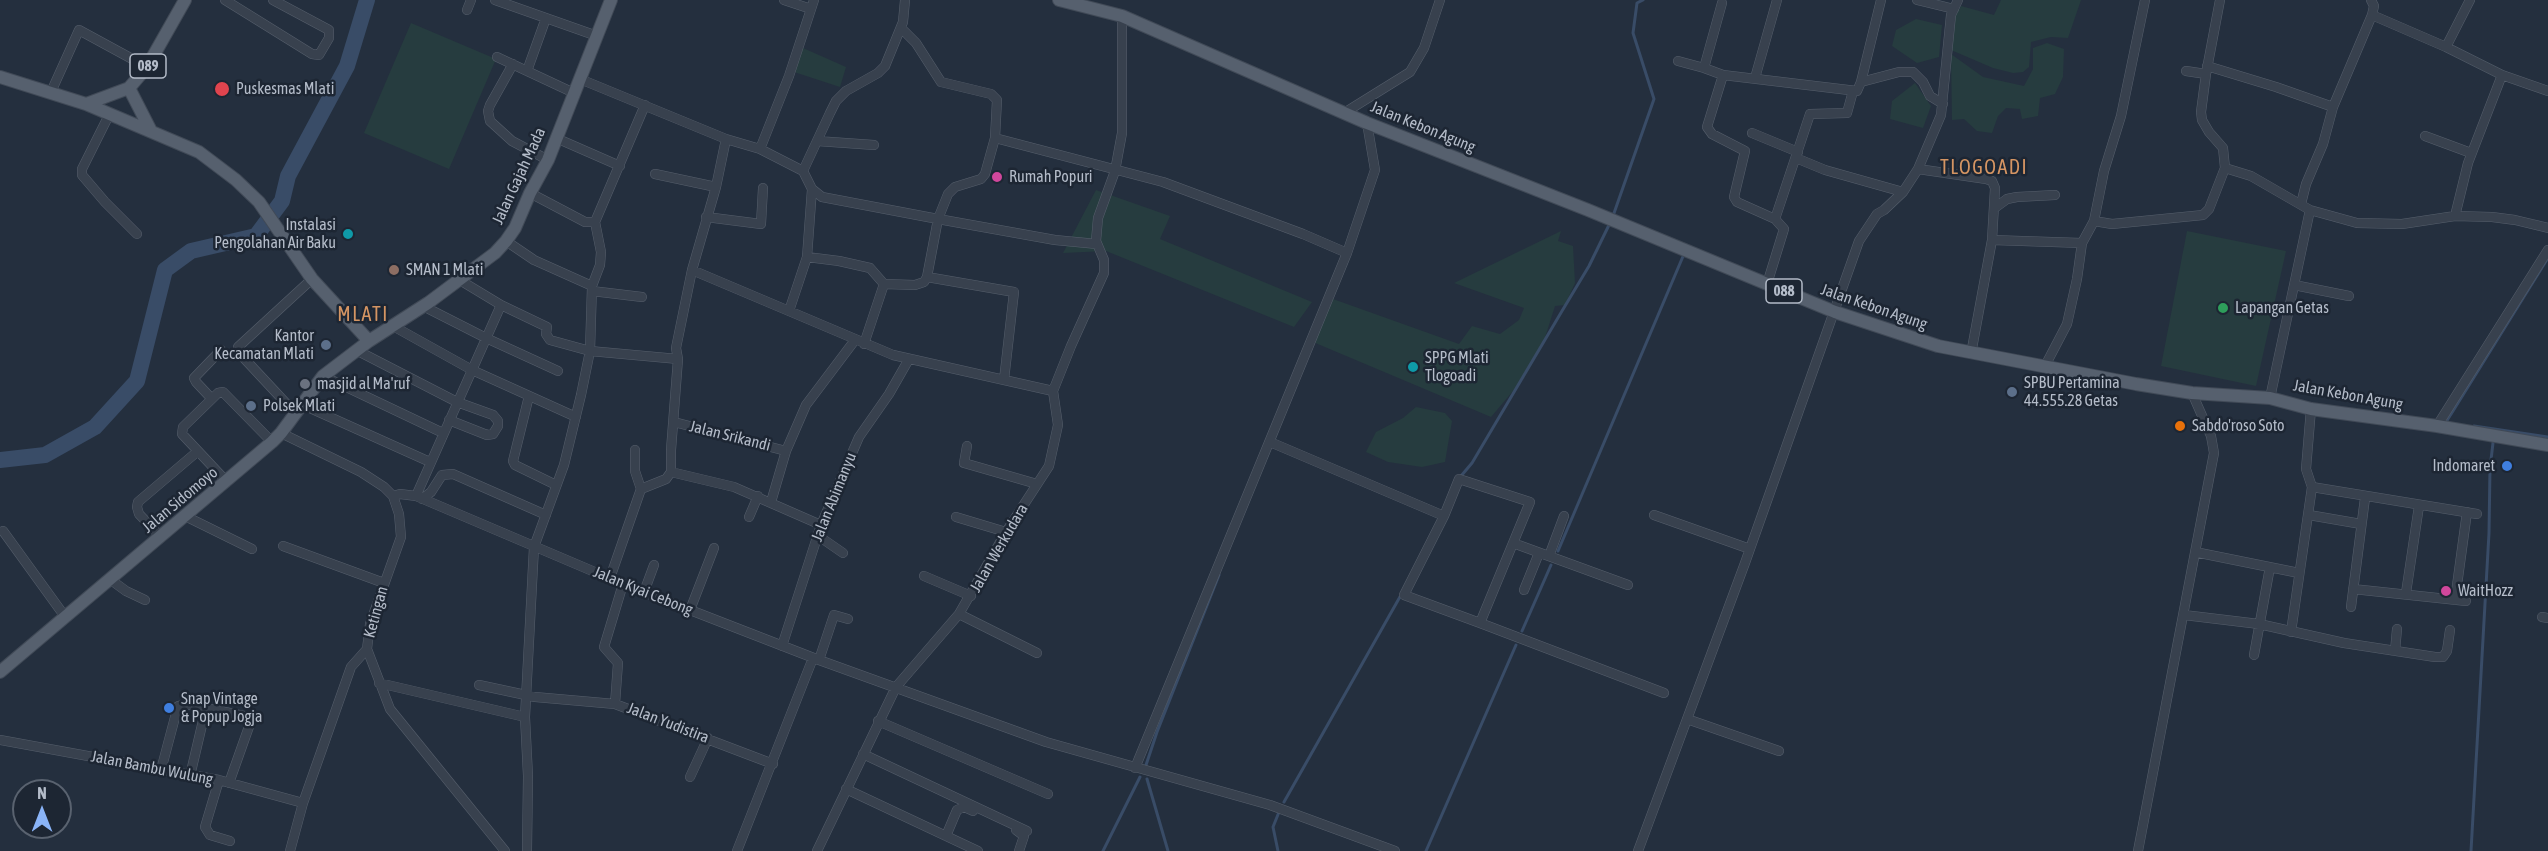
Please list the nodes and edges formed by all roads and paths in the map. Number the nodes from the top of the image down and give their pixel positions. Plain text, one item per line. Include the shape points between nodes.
1 (185, 0) edge
2 (225, 0) edge
3 (273, 0) edge
4 (471, 0) edge
5 (495, 0) edge
6 (611, 0) edge
7 (784, 0) edge
8 (905, 0) edge
9 (1059, 0) edge
10 (1440, 0) edge
11 (1778, 0) edge
12 (1881, 0) edge
13 (1917, 0) edge
14 (2145, 0) edge
15 (2220, 0) edge
16 (2470, 0) edge
17 (2373, 1) edge
18 (1722, 3) dead end
19 (812, 4) edge
20 (1956, 4) edge
21 (467, 10) dead end
22 (2372, 15) junction
23 (1122, 16) junction
24 (546, 18) junction
25 (901, 28) junction
26 (597, 36) junction
27 (2446, 47) junction
28 (497, 57) dead end
29 (1678, 61) dead end
30 (513, 64) junction
31 (147, 68) junction
32 (1704, 68) junction
33 (2206, 70) junction
34 (528, 71) junction
35 (2186, 71) dead end
36 (1723, 75) junction
37 (2502, 75) junction
38 (0, 77) edge
39 (1755, 78) junction
40 (580, 79) junction
41 (1861, 82) junction
42 (129, 88) junction
43 (2548, 91) edge
44 (51, 92) junction
45 (1853, 92) junction
46 (574, 93) junction
47 (86, 104) junction
48 (1943, 104) junction
49 (645, 105) junction
50 (2333, 107) junction
51 (110, 113) junction
52 (1344, 113) junction
53 (1366, 123) junction
54 (151, 131) junction
55 (1752, 133) dead end
56 (2425, 136) dead end
57 (556, 138) junction
58 (995, 138) junction
59 (726, 139) junction
60 (817, 141) junction
61 (874, 145) dead end
62 (760, 149) junction
63 (2471, 153) junction
64 (1797, 155) junction
65 (549, 160) junction
66 (620, 166) junction
67 (2225, 168) junction
68 (1918, 169) junction
69 (803, 171) junction
70 (1115, 171) junction
71 (655, 174) dead end
72 (716, 187) junction
73 (763, 188) dead end
74 (812, 189) junction
75 (1903, 192) junction
76 (530, 193) junction
77 (2055, 195) dead end
78 (2301, 204) junction
79 (1996, 207) junction
80 (2310, 210) junction
81 (2456, 216) junction
82 (706, 217) junction
83 (938, 219) junction
84 (1775, 219) junction
85 (2094, 221) junction
86 (595, 222) junction
87 (2548, 228) edge
88 (137, 234) dead end
89 (1992, 240) junction
90 (506, 241) junction
91 (2082, 243) junction
92 (1097, 244) junction
93 (2548, 250) edge
94 (1347, 254) junction
95 (807, 257) junction
96 (692, 270) junction
97 (927, 278) junction
98 (312, 279) junction
99 (458, 279) junction
100 (884, 284) junction
101 (1767, 285) junction
102 (2294, 285) junction
103 (592, 288) junction
104 (2349, 296) dead end
105 (642, 297) dead end
106 (501, 305) junction
107 (423, 306) junction
108 (789, 311) junction
109 (1835, 312) junction
110 (393, 326) junction
111 (486, 338) junction
112 (369, 341) junction
113 (860, 342) junction
114 (221, 350) dead end
115 (356, 350) junction
116 (590, 351) junction
117 (1971, 354) junction
118 (678, 359) junction
119 (909, 359) junction
120 (2045, 366) junction
121 (472, 370) junction
122 (558, 371) dead end
123 (323, 376) junction
124 (1004, 380) junction
125 (1053, 391) junction
126 (2192, 393) junction
127 (529, 396) junction
128 (211, 398) junction
129 (2270, 398) junction
130 (457, 402) junction
131 (299, 409) junction
132 (2311, 409) junction
133 (576, 417) junction
134 (449, 420) junction
135 (674, 422) junction
136 (2437, 426) junction
137 (443, 433) junction
138 (277, 438) junction
139 (1270, 442) junction
140 (2548, 445) edge
141 (967, 446) dead end
142 (635, 450) dead end
143 (786, 450) junction
144 (198, 452) junction
145 (430, 462) junction
146 (672, 472) junction
147 (227, 482) junction
148 (1037, 484) junction
149 (556, 485) junction
150 (2312, 488) junction
151 (641, 489) junction
152 (393, 496) junction
153 (758, 496) junction
154 (419, 498) junction
155 (2365, 498) junction
156 (771, 502) junction
157 (2419, 506) junction
158 (546, 515) junction
159 (1654, 515) dead end
160 (2310, 515) junction
161 (185, 516) junction
162 (1444, 516) junction
163 (1564, 516) dead end
164 (749, 517) dead end
165 (956, 517) dead end
166 (2361, 524) junction
167 (821, 525) junction
168 (3, 531) dead end
169 (1006, 532) junction
170 (817, 536) junction
171 (161, 537) junction
172 (1513, 543) junction
173 (283, 546) dead end
174 (534, 547) junction
175 (714, 548) dead end
176 (252, 549) dead end
177 (1750, 549) junction
178 (2195, 552) junction
179 (843, 553) dead end
180 (1539, 553) junction
181 (1549, 556) junction
182 (654, 565) dead end
183 (2270, 567) junction
184 (2299, 573) junction
185 (924, 576) dead end
186 (610, 578) junction
187 (111, 580) junction
188 (384, 583) junction
189 (623, 584) junction
190 (1628, 585) dead end
191 (2353, 589) junction
192 (1524, 590) dead end
193 (644, 592) junction
194 (2406, 593) junction
195 (971, 596) junction
196 (145, 600) dead end
197 (2455, 600) junction
198 (2466, 601) dead end
199 (2351, 607) dead end
200 (690, 610) junction
201 (959, 614) junction
202 (2184, 615) junction
203 (66, 618) junction
204 (848, 620) dead end
205 (1480, 623) junction
206 (2259, 624) junction
207 (2397, 628) dead end
208 (2450, 630) dead end
209 (2291, 632) junction
210 (782, 646) junction
211 (367, 650) junction
212 (2395, 651) junction
213 (1037, 653) dead end
214 (2254, 655) dead end
215 (816, 659) junction
216 (0, 672) edge
217 (379, 683) junction
218 (479, 685) dead end
219 (896, 687) junction
220 (1664, 693) dead end
221 (527, 696) junction
222 (615, 704) junction
223 (206, 708) junction
224 (525, 717) junction
225 (1688, 719) junction
226 (878, 721) junction
227 (708, 738) junction
228 (0, 740) edge
229 (1779, 751) dead end
230 (863, 754) junction
231 (773, 764) junction
232 (1135, 768) junction
233 (161, 770) junction
234 (190, 776) junction
235 (690, 777) dead end
236 (219, 780) junction
237 (229, 783) junction
238 (846, 789) junction
239 (1048, 794) dead end
240 (303, 803) junction
241 (1027, 831) dead end
242 (946, 836) junction
243 (231, 841) dead end
244 (290, 851) edge
245 (506, 851) edge
246 (527, 851) edge
247 (737, 851) edge
248 (817, 851) edge
249 (978, 851) edge
250 (1019, 851) edge
251 (1395, 851) edge
252 (1638, 851) edge
253 (2138, 851) edge

1 - 31 main road, 089
2 - 3 street via 319,55 329,30
4 - 21 street
5 - 24 street
6 - 26 main road, Jalan Gajah Mada
7 - 19 street
8 - 25 street
9 - 23 main road, Jalan Kebon Agung / 088
10 - 52 street via 1424,48 1410,72
11 - 39 street
12 - 41 street
13 - 20 street
14 - 85 street
15 - 33 street
16 - 27 street
17 - 22 street
18 - 32 street
19 - 62 street
20 - 48 street via 1947,43
22 - 27 street
22 - 50 street
23 - 52 main road, Jalan Kebon Agung / 088
23 - 70 street via 1122,133
24 - 26 street
24 - 34 street
25 - 58 street via 916,43 941,82 991,94 997,100
25 - 60 street via 885,66 836,101
26 - 40 main road, Jalan Gajah Mada
27 - 37 street
28 - 30 street
29 - 32 street
30 - 34 street
30 - 65 street via 490,105 490,121 512,141
31 - 42 main road, 089
31 - 44 street via 79,30
32 - 36 street
33 - 35 street
33 - 50 street via 2276,87
33 - 67 street via 2202,120 2223,148
34 - 46 street
36 - 39 street
36 - 84 street via 1708,131 1745,151 1734,192 1737,202
37 - 43 street
37 - 63 street
38 - 44 main road
39 - 45 street
40 - 46 main road, Jalan Gajah Mada
40 - 49 street
41 - 45 street
41 - 48 street via 1913,72 1930,96
42 - 47 main road, 089
42 - 54 main road
44 - 47 main road
45 - 64 street via 1847,113 1810,114
46 - 57 main road, Jalan Gajah Mada
47 - 51 main road
48 - 68 street
49 - 59 street
49 - 66 street
50 - 78 street
51 - 54 main road
51 - 88 street via 82,175
52 - 53 main road, Jalan Kebon Agung / 088
53 - 94 street via 1375,170
53 - 101 main road, Jalan Kebon Agung / 088
54 - 98 main road via 199,152 236,180 259,202
55 - 64 street
56 - 63 street
57 - 65 main road, Jalan Gajah Mada
57 - 66 street
58 - 70 street
58 - 83 street via 985,174 951,190
59 - 62 street
59 - 72 street
60 - 61 street
60 - 69 street
62 - 69 street
63 - 81 street
64 - 75 street via 1825,170
64 - 84 street
65 - 76 main road, Jalan Gajah Mada
66 - 86 street
67 - 78 street via 2251,176
67 - 85 street via 2209,210 2196,218 2112,224
68 - 75 street
68 - 79 street via 1992,182
69 - 74 street
70 - 92 street via 1098,218
70 - 94 street via 1209,198
71 - 72 street
72 - 82 street
73 - 82 street via 761,224
74 - 83 street via 822,196
74 - 95 street
75 - 109 street via 1877,214 1859,241
76 - 86 street via 585,222
76 - 90 main road, Jalan Gajah Mada
77 - 79 street via 2007,199
78 - 80 street
79 - 89 street
80 - 81 street via 2357,223 2402,224
80 - 102 street
81 - 87 street via 2515,220
82 - 96 street
83 - 92 street
83 - 97 street
84 - 101 street via 1784,229
85 - 91 street
86 - 103 street via 601,252
89 - 91 street
89 - 117 street
90 - 99 main road, Jalan Gajah Mada
90 - 103 street via 534,261
91 - 120 street via 2067,324
92 - 125 street via 1104,260 1104,273
93 - 136 street
94 - 139 street
95 - 100 street via 870,268
95 - 108 street
96 - 108 street
96 - 118 street via 676,348
97 - 100 street via 915,285
97 - 124 street via 1014,292
98 - 112 main road
98 - 131 street via 238,347 241,355
99 - 106 street
99 - 107 main road, Jalan Gajah Mada
100 - 113 street
101 - 109 main road, Jalan Kebon Agung / 088
102 - 104 street
102 - 129 street
103 - 105 street
103 - 116 street
106 - 111 street
106 - 116 street via 547,327 550,340
107 - 110 main road, Jalan Gajah Mada
107 - 111 street
108 - 113 street
109 - 117 main road, Jalan Kebon Agung / 088
109 - 177 street
110 - 112 main road, Jalan Gajah Mada
110 - 121 street
111 - 121 street
111 - 122 street
112 - 115 main road, Jalan Sidomoyo
113 - 119 street
113 - 143 street via 811,397
114 - 128 street via 194,378
115 - 123 main road, Jalan Sidomoyo
115 - 130 street
116 - 118 street
116 - 133 street
117 - 120 main road, Jalan Kebon Agung / 088
118 - 135 street
119 - 124 street
119 - 167 street, Jalan Abimanyu via 859,437
120 - 126 main road, Jalan Kebon Agung / 088
121 - 127 street
121 - 130 street
123 - 131 main road, Jalan Sidomoyo
123 - 137 street
124 - 125 street
125 - 148 street, Jalan Werkudara via 1058,425 1048,466
126 - 129 main road, Jalan Kebon Agung / 088
126 - 178 street via 2214,445
127 - 133 street
127 - 149 street via 513,461
128 - 138 street via 223,392
128 - 144 street via 182,430
129 - 132 main road, Jalan Kebon Agung / 088
130 - 134 street
130 - 134 street via 494,415 498,421 496,430 487,435
131 - 138 main road, Jalan Sidomoyo
131 - 145 street
132 - 136 main road, Jalan Kebon Agung / 088
132 - 150 street via 2306,469
133 - 149 street
134 - 137 street
135 - 143 street, Jalan Srikandi
135 - 146 street
136 - 140 main road, Jalan Kebon Agung / 088
137 - 145 street
138 - 147 main road, Jalan Sidomoyo
138 - 152 street via 361,472
139 - 162 street
139 - 232 street
141 - 148 street via 964,463
142 - 151 street via 635,471
143 - 156 street
144 - 147 street
144 - 171 street via 138,502 139,514
145 - 154 street
146 - 151 street via 666,479
146 - 153 street via 734,486
147 - 161 main road, Jalan Sidomoyo
148 - 169 street, Jalan Werkudara
149 - 158 street
150 - 155 street
150 - 160 street
151 - 186 street
152 - 154 street, Jalan Kyai Cebong
152 - 188 street, Ketingan via 401,537
153 - 156 street
153 - 164 street
154 - 158 street via 431,492 442,475 453,474
154 - 174 street, Jalan Kyai Cebong
155 - 157 street
155 - 166 street
156 - 167 street
157 - 194 street
157 - 197 street via 2472,513
158 - 174 street
159 - 177 street
160 - 166 street
160 - 184 street
161 - 171 main road, Jalan Sidomoyo
161 - 176 street
162 - 172 street via 1459,479 1530,502
162 - 205 street via 1404,595
163 - 181 street
165 - 169 street
166 - 191 street
167 - 170 street, Jalan Abimanyu
168 - 203 street
169 - 195 street, Jalan Werkudara
170 - 179 street
170 - 210 street, Jalan Abimanyu
171 - 187 main road, Jalan Sidomoyo
172 - 180 street
172 - 205 street
173 - 188 street
174 - 186 street, Jalan Kyai Cebong
174 - 221 street
175 - 200 street
177 - 225 street
178 - 183 street
178 - 202 street
180 - 181 street
180 - 192 street
181 - 190 street
182 - 193 street
183 - 184 street
183 - 206 street
184 - 209 street
185 - 195 street
186 - 189 street, Jalan Kyai Cebong
187 - 196 street
187 - 203 main road, Jalan Sidomoyo
188 - 211 street, Ketingan via 370,624
189 - 193 street, Jalan Kyai Cebong
189 - 222 street, Jalan Yudistira via 604,647 618,663
191 - 194 street
191 - 199 street
193 - 200 street, Jalan Kyai Cebong
194 - 197 street
195 - 201 street, Jalan Werkudara
197 - 198 street
200 - 210 street, Jalan Kyai Cebong
201 - 213 street
201 - 219 street, Jalan Werkudara
202 - 206 street
202 - 253 street
203 - 216 main road, Jalan Sidomoyo
204 - 215 street via 834,615
205 - 220 street
206 - 209 street
206 - 214 street
207 - 212 street
208 - 212 street via 2443,657
209 - 212 street
210 - 215 street, Jalan Kyai Cebong
211 - 217 street, Ketingan
211 - 240 street via 351,667
215 - 219 street, Jalan Kyai Cebong
215 - 231 street
217 - 224 street
217 - 245 street, Ketingan via 404,729
218 - 221 street
219 - 226 street, Jalan Werkudara
219 - 232 street, Jalan Kyai Cebong via 1046,742
221 - 222 street
221 - 224 street
222 - 227 street, Jalan Yudistira
223 - 233 street via 178,706
223 - 234 street
223 - 237 street via 251,721
224 - 246 street
225 - 229 street
225 - 252 street
226 - 230 street, Jalan Werkudara
226 - 239 street
227 - 231 street, Jalan Yudistira
227 - 235 street
228 - 233 street, Jalan Bambu Wulung
230 - 238 street, Jalan Werkudara
230 - 241 street
231 - 247 street
232 - 251 street, Jalan Kyai Cebong via 1269,805
233 - 234 street, Jalan Bambu Wulung
234 - 236 street, Jalan Bambu Wulung
236 - 237 street, Jalan Bambu Wulung
236 - 243 street via 205,827 210,835
237 - 240 street, Jalan Bambu Wulung
238 - 242 street
238 - 248 street, Jalan Werkudara
240 - 244 street
242 - 249 street
242 - 250 street via 957,810 964,807 1024,834

